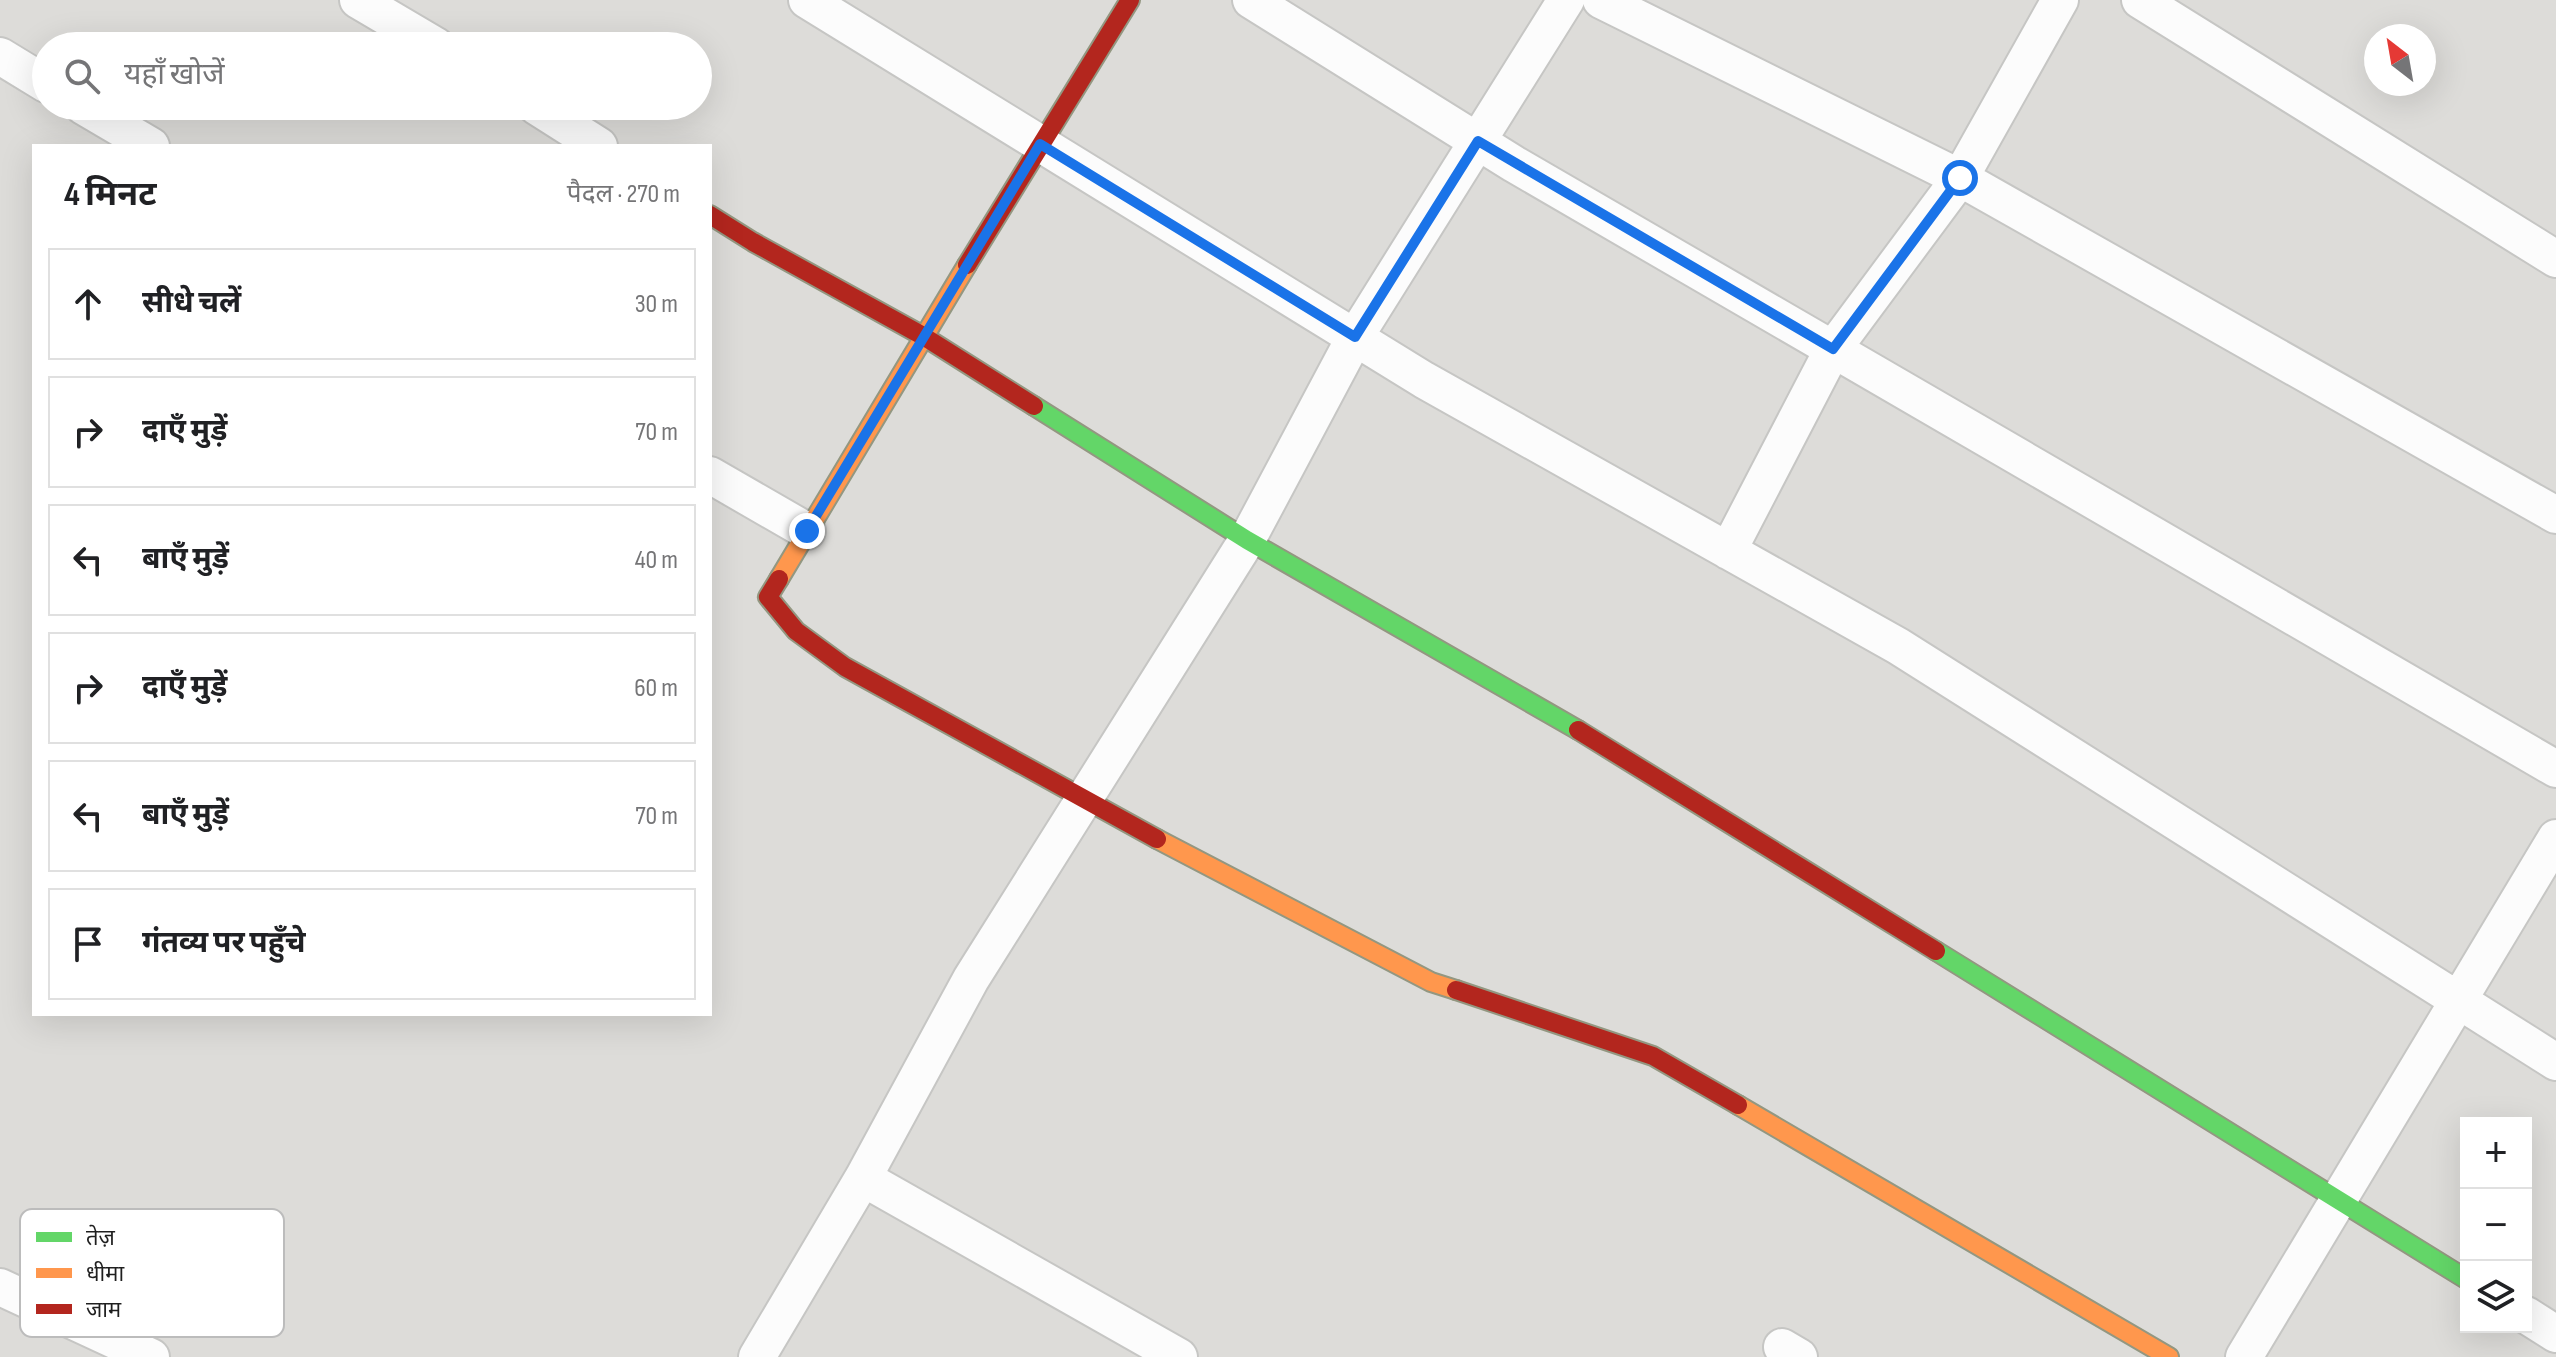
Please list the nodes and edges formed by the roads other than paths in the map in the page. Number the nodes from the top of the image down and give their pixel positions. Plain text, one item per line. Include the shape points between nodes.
1 (358, 0) edge
2 (807, 0) edge
3 (1130, 0) edge
4 (1251, 0) edge
5 (1566, 0) edge
6 (1601, 0) edge
7 (2060, 0) edge
8 (2140, 0) edge
9 (412, 32) edge
10 (0, 56) edge
11 (32, 75) edge
12 (107, 120) edge
13 (558, 120) edge
14 (1478, 141) junction
15 (148, 144) edge
16 (596, 144) edge
17 (1040, 144) junction
18 (1960, 178) junction
19 (712, 216) edge
20 (2556, 259) edge
21 (923, 336) junction
22 (1355, 337) junction
23 (1833, 349) junction
24 (712, 476) edge
25 (2556, 515) edge
26 (807, 531) junction
27 (1247, 540) junction
28 (1728, 551) junction
29 (2556, 769) edge
30 (1083, 800) junction
31 (2556, 838) edge
32 (2457, 1002) junction
33 (2556, 1062) edge
34 (863, 1178) junction
35 (2338, 1200) junction
36 (2460, 1275) edge
37 (0, 1287) edge
38 (20, 1296) edge
39 (2532, 1319) edge
40 (2556, 1334) edge
41 (108, 1337) edge
42 (151, 1357) edge
43 (757, 1357) edge
44 (1179, 1357) edge
45 (2169, 1357) edge
46 (2244, 1357) edge

1 - 9 street
2 - 17 street
3 - 17 street
4 - 14 street
5 - 14 street
6 - 18 street
7 - 18 street
8 - 20 street
10 - 11 street
12 - 15 street
13 - 16 street
14 - 22 street
14 - 23 street
17 - 21 street
17 - 22 street
18 - 23 street
18 - 25 street
19 - 21 street
21 - 26 street
21 - 27 street
22 - 27 street
22 - 28 street
23 - 28 street
23 - 29 street
24 - 26 street
26 - 30 street via 768,597 796,631 845,667
27 - 30 street
27 - 35 street via 1594,739
28 - 32 street via 1898,646
30 - 34 street via 971,979
30 - 45 street via 1431,982 1653,1056
31 - 32 street
32 - 33 street
32 - 35 street
34 - 43 street
34 - 44 street
35 - 36 street
35 - 46 street
37 - 38 street
39 - 40 street
41 - 42 street

